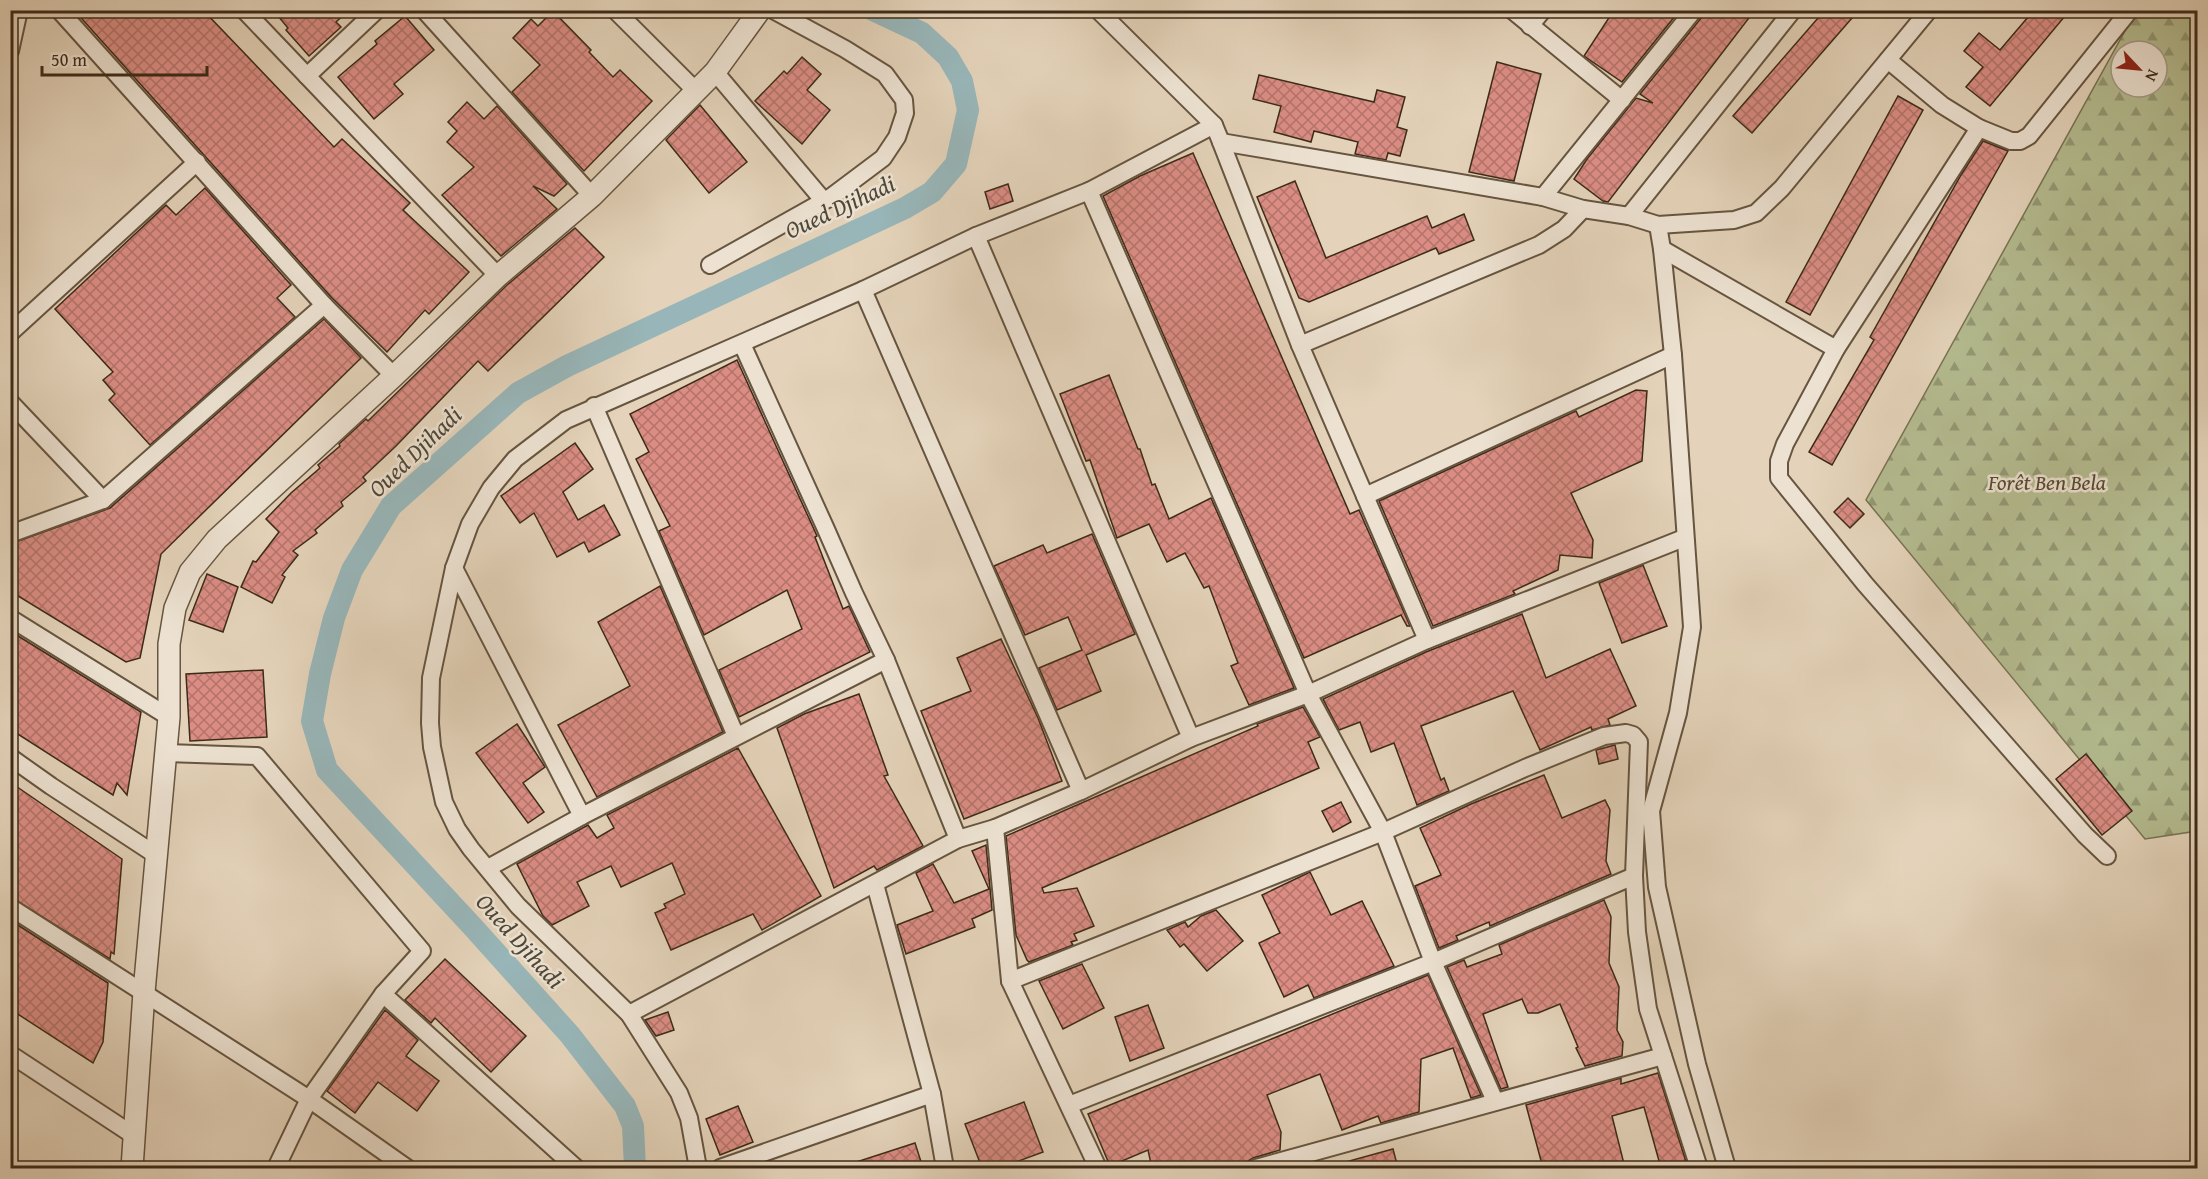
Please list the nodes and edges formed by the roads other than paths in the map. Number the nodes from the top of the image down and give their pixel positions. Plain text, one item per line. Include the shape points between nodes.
1 (19, 10) edge
2 (59, 10) edge
3 (244, 10) edge
4 (377, 10) edge
5 (424, 10) edge
6 (615, 10) edge
7 (760, 10) edge
8 (773, 10) edge
9 (1098, 10) edge
10 (1512, 10) edge
11 (1543, 10) edge
12 (1694, 10) edge
13 (1793, 10) edge
14 (1929, 10) edge
15 (2130, 10) edge
16 (1530, 26) junction
17 (10, 51) edge
18 (1888, 60) junction
19 (715, 72) junction
20 (307, 76) junction
21 (696, 91) junction
22 (1622, 100) junction
23 (1214, 125) junction
24 (1978, 128) junction
25 (1221, 142) junction
26 (197, 162) junction
27 (1089, 190) junction
28 (592, 196) junction
29 (1543, 197) junction
30 (823, 200) junction
31 (1583, 209) junction
32 (1629, 216) junction
33 (1658, 225) junction
34 (976, 236) junction
35 (1662, 249) junction
36 (710, 265) dead end
37 (498, 276) junction
38 (863, 290) junction
39 (324, 305) junction
40 (10, 333) edge
41 (742, 345) junction
42 (1300, 345) junction
43 (1836, 349) junction
44 (1672, 355) junction
45 (394, 376) junction
46 (10, 402) edge
47 (594, 406) junction
48 (1365, 496) junction
49 (103, 500) junction
50 (10, 534) edge
51 (1684, 538) junction
52 (454, 568) junction
53 (10, 618) edge
54 (1427, 640) junction
55 (886, 660) junction
56 (1308, 694) junction
57 (169, 717) junction
58 (736, 736) junction
59 (1191, 738) junction
60 (166, 753) junction
61 (10, 757) edge
62 (1081, 790) junction
63 (582, 816) junction
64 (995, 828) junction
65 (1383, 832) junction
66 (958, 839) junction
67 (156, 855) junction
68 (2107, 856) dead end
69 (488, 868) junction
70 (1634, 876) junction
71 (875, 884) junction
72 (10, 907) edge
73 (1433, 962) junction
74 (1010, 981) junction
75 (144, 992) junction
76 (383, 994) junction
77 (629, 1014) junction
78 (10, 1054) edge
79 (1663, 1056) junction
80 (932, 1094) junction
81 (309, 1099) junction
82 (1495, 1101) junction
83 (1069, 1105) junction
84 (133, 1135) junction
85 (132, 1168) edge
86 (276, 1168) edge
87 (407, 1168) edge
88 (576, 1168) edge
89 (698, 1168) edge
90 (720, 1168) edge
91 (945, 1168) edge
92 (1098, 1168) edge
93 (1256, 1168) edge
94 (1699, 1168) edge
95 (1727, 1168) edge

1 - 17 street
2 - 26 street
3 - 20 street
4 - 20 street
5 - 28 street
6 - 21 street
7 - 19 street
8 - 30 street via 885,74 904,100 905,113 897,137 883,158
9 - 23 street
10 - 16 street
11 - 16 street
12 - 22 street
13 - 32 street
14 - 18 street
15 - 24 street via 2029,136 2011,141
16 - 22 street
18 - 24 street via 1942,105
18 - 33 street via 1782,188 1756,213 1734,220
19 - 21 street
19 - 30 street
20 - 37 street
21 - 28 street
22 - 29 street
23 - 25 street
23 - 27 street
24 - 43 street
25 - 29 street
25 - 42 street
26 - 39 street
26 - 40 street
27 - 34 street
27 - 56 street
28 - 37 street
29 - 31 street
30 - 36 street
31 - 32 street
31 - 42 street via 1564,229 1539,245
32 - 33 street
33 - 35 street
34 - 38 street
34 - 59 street
35 - 43 street
35 - 44 street
37 - 45 street
38 - 41 street
38 - 62 street
39 - 45 street
39 - 49 street
41 - 47 street
41 - 55 street
42 - 48 street
43 - 68 street via 1785,444 1779,478 1873,593
44 - 48 street
44 - 51 street
45 - 57 street via 217,539 190,572 175,608 169,644
46 - 49 street
47 - 52 street via 566,420 515,459 491,488 470,524
47 - 58 street
48 - 54 street
49 - 50 street
51 - 54 street
51 - 95 street via 1692,627 1678,713 1651,811 1657,887 1697,1064
52 - 63 street
52 - 69 street via 431,678 432,747 444,802 462,836
53 - 57 street
54 - 56 street
55 - 58 street
55 - 66 street
56 - 59 street
56 - 65 street
57 - 60 street
58 - 63 street
59 - 62 street
60 - 67 street
60 - 76 street via 257,756 422,951
61 - 67 street
62 - 64 street
63 - 69 street
64 - 66 street
64 - 74 street
65 - 70 street via 1525,768 1604,736 1626,733 1639,742
65 - 73 street
65 - 74 street
66 - 71 street
67 - 75 street
69 - 77 street via 518,906
70 - 73 street
70 - 79 street via 1648,1009
71 - 77 street
71 - 80 street
72 - 75 street
73 - 82 street
73 - 83 street
74 - 83 street
75 - 81 street
75 - 84 street
76 - 81 street
76 - 88 street
77 - 89 street via 680,1093
78 - 84 street
79 - 82 street
79 - 94 street
80 - 90 street
80 - 91 street
81 - 86 street
81 - 87 street
82 - 93 street
83 - 92 street
84 - 85 street

